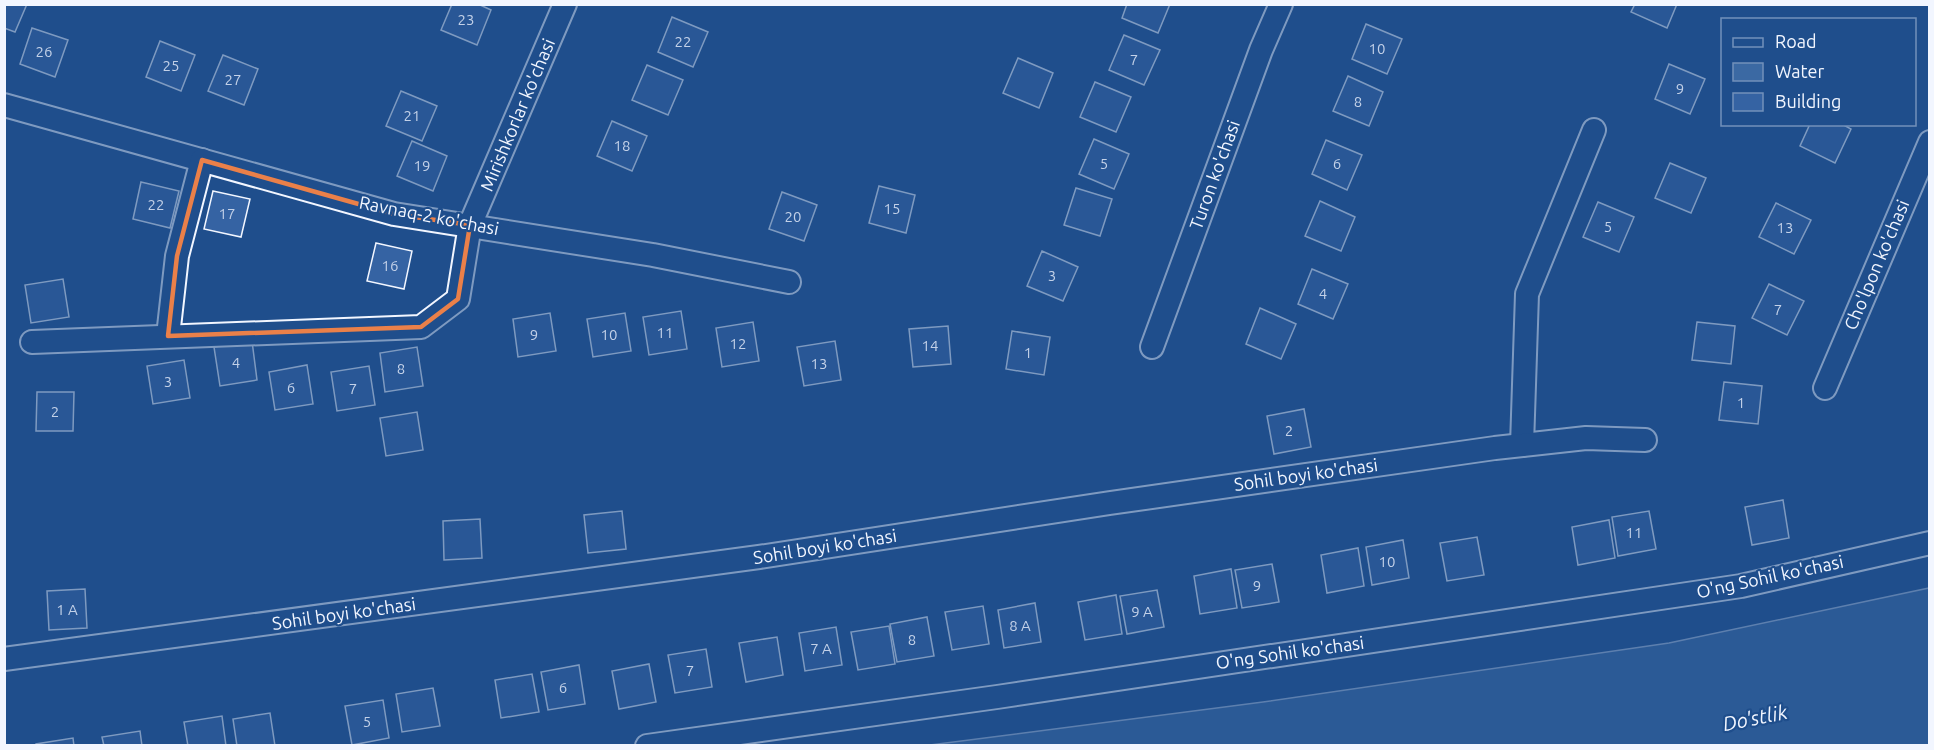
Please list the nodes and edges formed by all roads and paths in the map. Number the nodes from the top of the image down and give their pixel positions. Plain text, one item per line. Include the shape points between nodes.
1 (565, 4) edge
2 (1281, 4) edge
3 (4, 105) edge
4 (1594, 130) dead end
5 (1929, 142) edge
6 (202, 160) junction
7 (470, 225) junction
8 (789, 282) dead end
9 (168, 336) junction
10 (32, 342) dead end
11 (1152, 347) dead end
12 (1825, 388) dead end
13 (1645, 440) dead end
14 (1522, 445) junction
15 (1929, 543) edge
16 (4, 659) edge
17 (647, 746) edge

1 - 7 street, Mirishkorlar ko'chasi
2 - 11 street, Turon ko'chasi
3 - 6 street, Ravnaq-2 ko'chasi
4 - 14 street via 1527,294
5 - 12 street, Cho'lpon ko'chasi
6 - 7 street, Ravnaq-2 ko'chasi via 394,214
6 - 9 street via 177,256
7 - 8 street, Ravnaq-2 ko'chasi
7 - 9 street, Mirishkorlar ko'chasi via 458,299 421,327
9 - 10 street, Mirishkorlar ko'chasi
13 - 14 street, Sohil boyi ko'chasi via 1586,438
14 - 16 street, Sohil boyi ko'chasi via 759,557
15 - 17 street, O'ng Sohil ko'chasi via 1741,586

